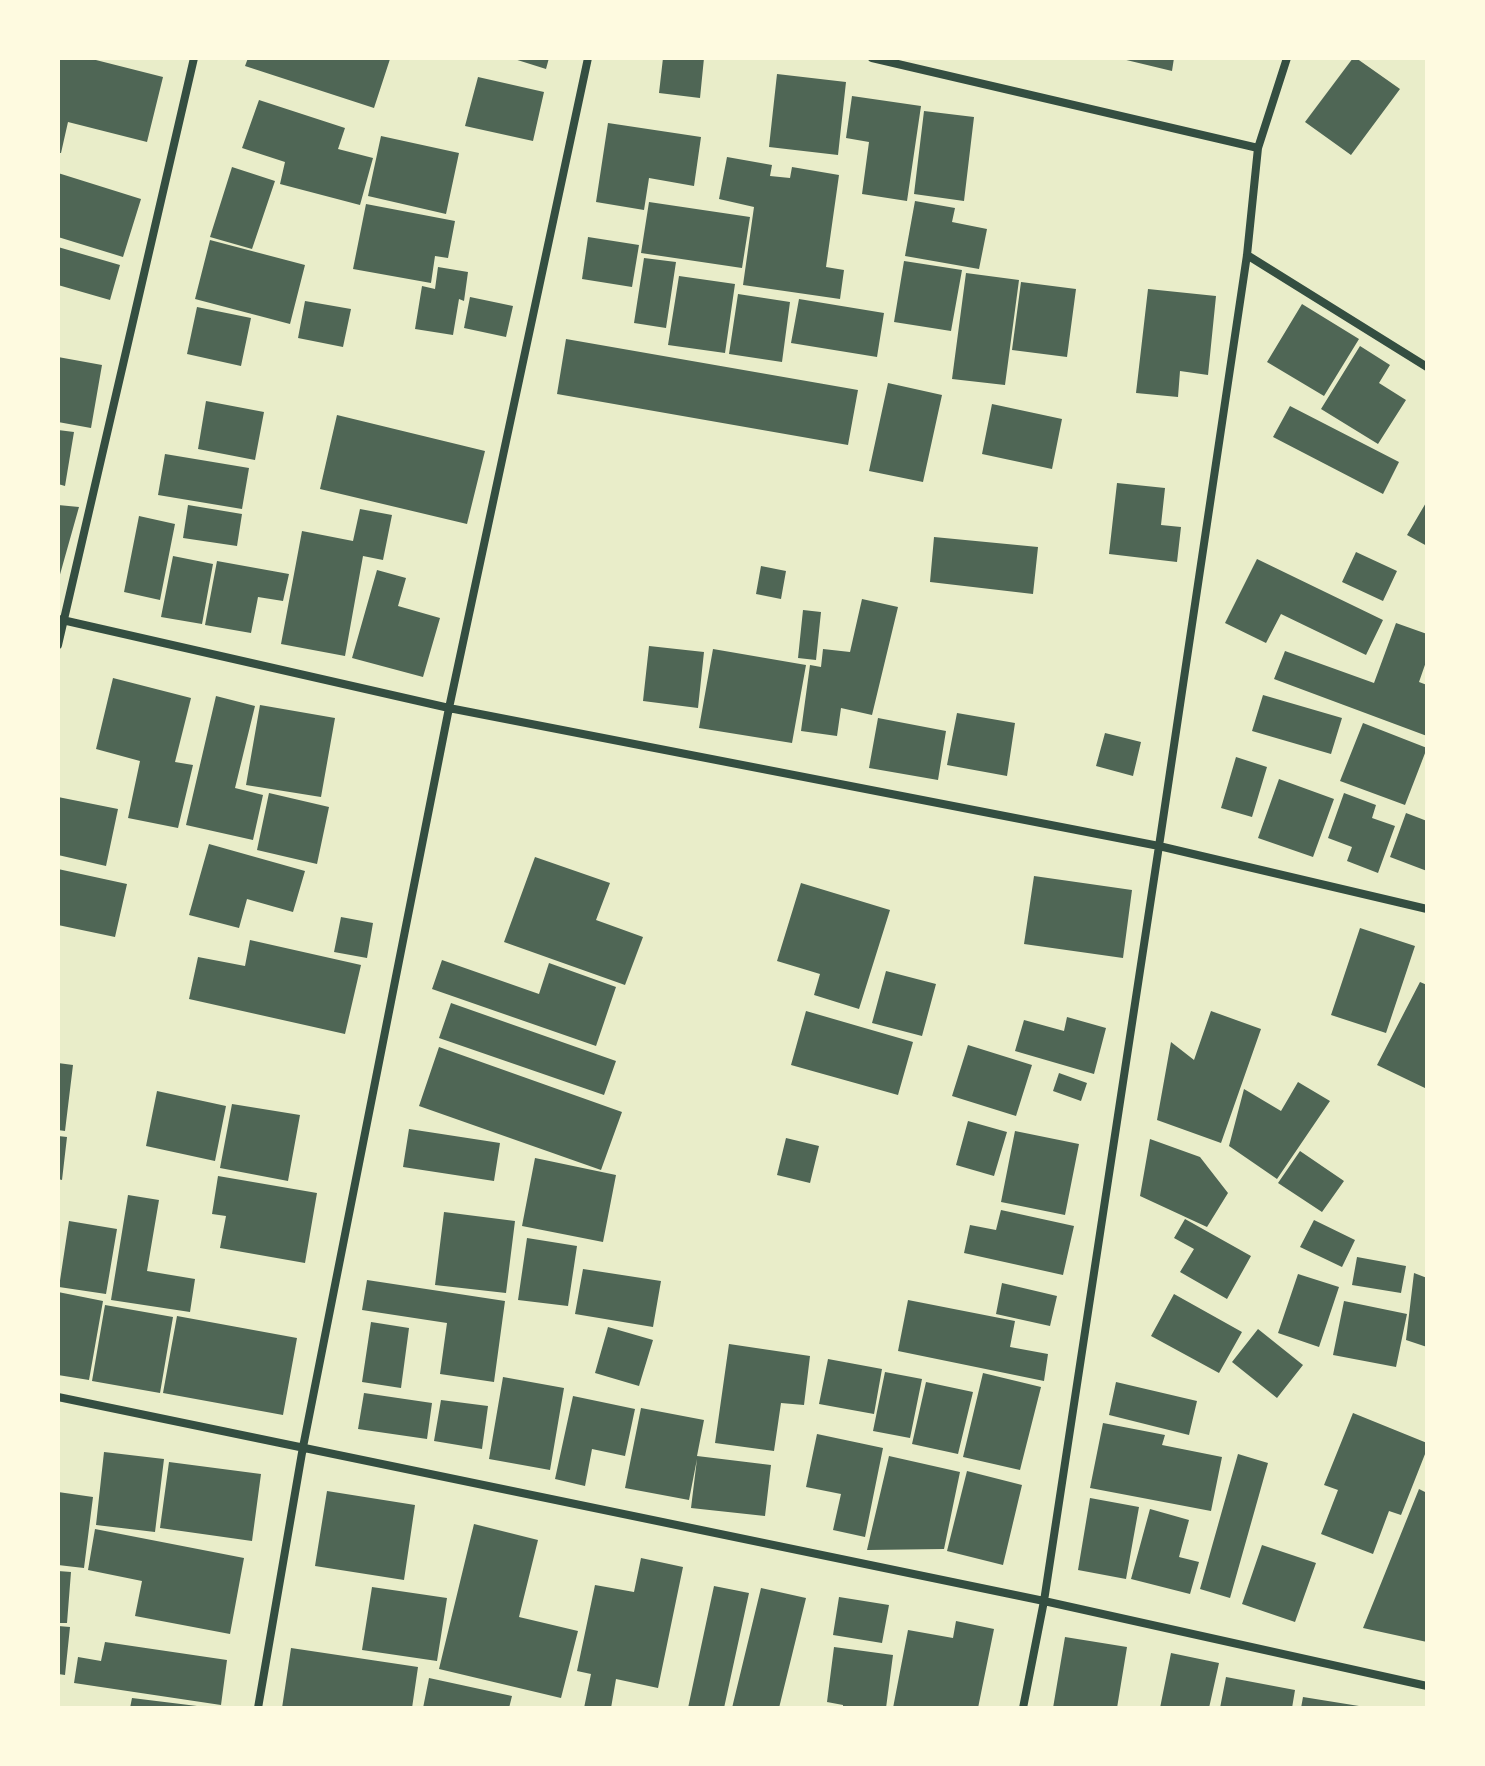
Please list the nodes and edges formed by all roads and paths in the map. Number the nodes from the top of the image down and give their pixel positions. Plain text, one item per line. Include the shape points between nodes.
1 (194, 58) edge
2 (588, 58) edge
3 (872, 58) edge
4 (1287, 58) edge
5 (1258, 148) junction
6 (1247, 255) junction
7 (1427, 367) edge
8 (61, 619) edge
9 (58, 645) edge
10 (449, 708) junction
11 (1159, 846) junction
12 (1427, 909) edge
13 (58, 1397) edge
14 (303, 1447) junction
15 (1044, 1601) junction
16 (1427, 1686) edge
17 (258, 1708) edge
18 (1023, 1708) edge

1 - 8 street
2 - 10 street
3 - 5 street
4 - 5 street
5 - 6 street
6 - 7 street
6 - 11 street
8 - 9 street
8 - 10 street
10 - 11 street
10 - 14 street
11 - 12 street
11 - 15 street
13 - 14 street
14 - 15 street
14 - 17 street
15 - 16 street
15 - 18 street

